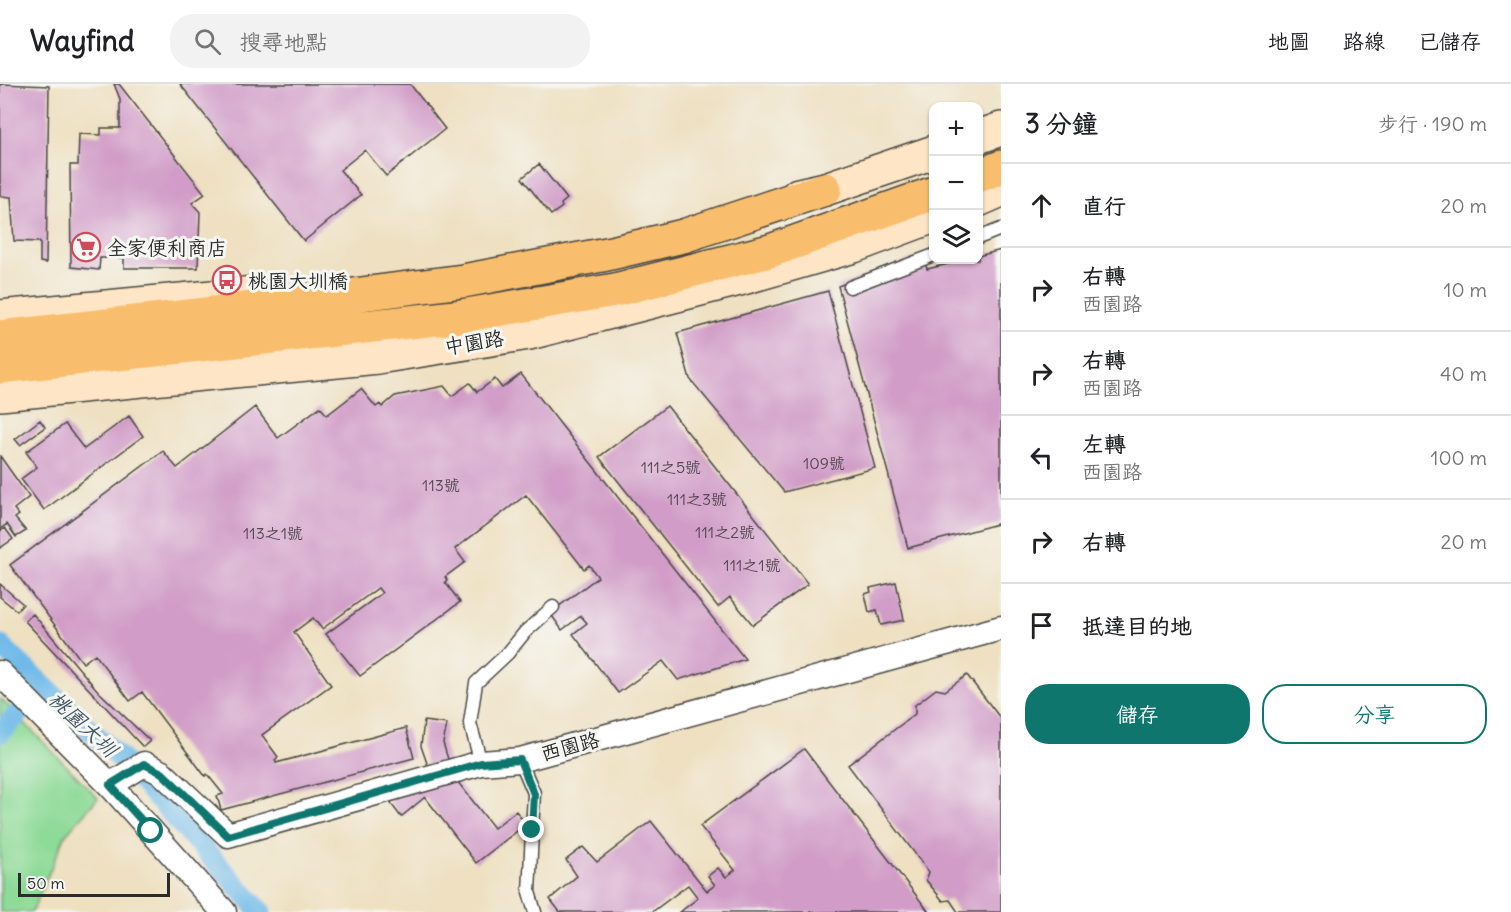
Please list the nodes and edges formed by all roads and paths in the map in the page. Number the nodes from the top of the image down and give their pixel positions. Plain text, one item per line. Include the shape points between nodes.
1 (1001, 129) edge
2 (983, 135) edge
3 (929, 153) edge
4 (1001, 167) edge
5 (983, 174) edge
6 (825, 189) junction
7 (1001, 190) edge
8 (929, 194) edge
9 (983, 198) edge
10 (929, 218) edge
11 (1001, 229) edge
12 (983, 236) edge
13 (929, 257) edge
14 (850, 287) dead end
15 (0, 317) edge
16 (0, 337) edge
17 (0, 367) edge
18 (0, 394) edge
19 (553, 607) dead end
20 (1001, 628) edge
21 (16, 688) edge
22 (520, 760) junction
23 (481, 763) junction
24 (110, 785) junction
25 (224, 912) edge
26 (535, 912) edge

1 - 2 main road
3 - 6 main road
4 - 5 highway
6 - 15 main road via 485,263 336,286
6 - 16 highway via 684,236 464,281
7 - 9 main road
8 - 17 highway via 770,251 615,290 455,317
10 - 18 main road, 中園路 via 799,262 529,333 378,357
11 - 12 lane
13 - 14 lane
19 - 23 lane via 476,683 470,723
20 - 22 street, 西園路
21 - 24 street
22 - 23 street, 西園路
22 - 26 lane via 534,794 529,892
23 - 24 street, 西園路 via 228,836 162,773 144,764
24 - 25 street

